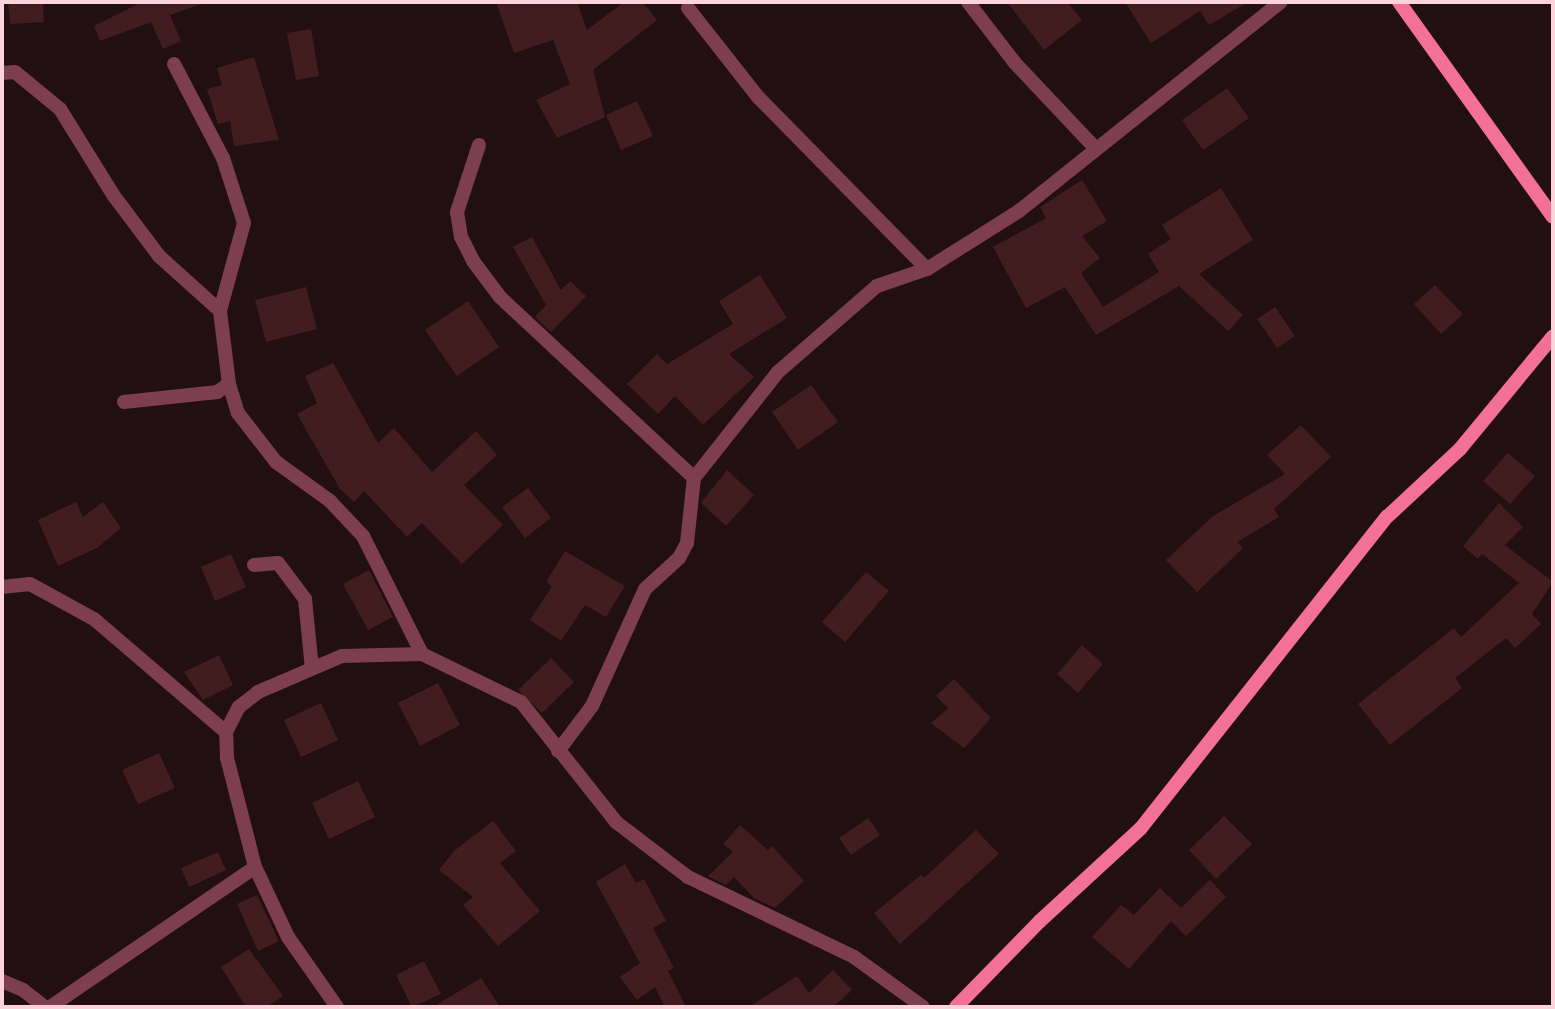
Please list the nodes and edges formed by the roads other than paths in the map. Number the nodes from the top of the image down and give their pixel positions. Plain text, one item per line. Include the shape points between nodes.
1 (968, 2) edge
2 (1281, 2) edge
3 (1399, 2) edge
4 (688, 8) dead end
5 (174, 64) dead end
6 (2, 73) edge
7 (479, 145) dead end
8 (1096, 149) junction
9 (1553, 217) edge
10 (927, 270) junction
11 (220, 311) junction
12 (1553, 336) edge
13 (229, 384) junction
14 (124, 402) dead end
15 (694, 478) junction
16 (254, 565) dead end
17 (2, 587) edge
18 (422, 654) junction
19 (312, 669) junction
20 (226, 732) junction
21 (558, 751) junction
22 (255, 867) junction
23 (2, 981) edge
24 (48, 1007) edge
25 (337, 1007) edge
26 (923, 1007) edge
27 (956, 1007) edge

1 - 8 street via 1015,63
2 - 8 street
3 - 9 main road
4 - 10 street via 758,97
5 - 11 street via 223,158 244,223
6 - 11 street via 15,72 60,109 114,197 159,256
7 - 15 street via 457,212 461,237 473,261 499,297
8 - 10 street via 1019,211
10 - 15 street via 877,286 778,372
11 - 13 street
12 - 27 main road via 1460,449 1387,517 1142,828 1040,921
13 - 14 street via 217,392
13 - 18 street via 238,414 276,462 330,501 363,536
15 - 21 street via 683,551 645,589 592,706
16 - 19 street via 278,563 305,599
17 - 20 street via 30,584 94,619
18 - 19 street via 342,656
18 - 21 street via 521,702
19 - 20 street via 258,692 239,707
20 - 22 street via 227,758
21 - 26 street via 616,822 688,877 854,957
22 - 24 street
22 - 25 street via 288,937
23 - 24 street

